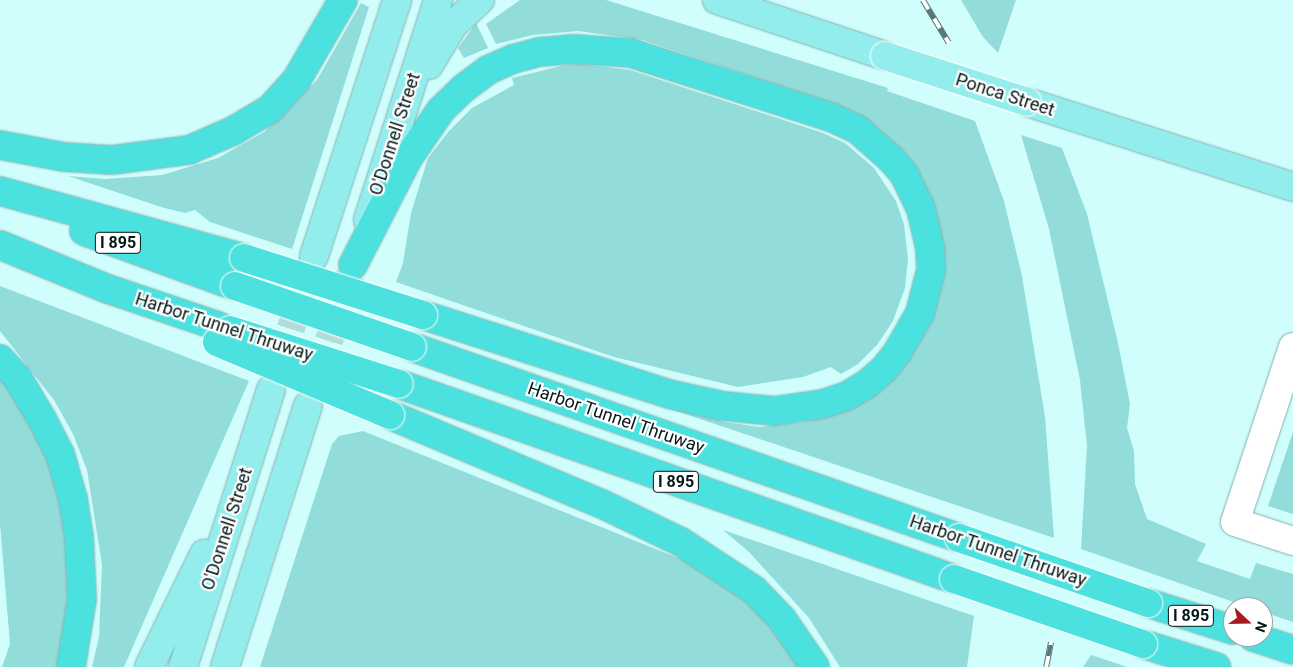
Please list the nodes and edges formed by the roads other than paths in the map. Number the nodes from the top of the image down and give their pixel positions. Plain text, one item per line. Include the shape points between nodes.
1 (343, 0) edge
2 (397, 0) edge
3 (438, 0) edge
4 (480, 0) edge
5 (717, 0) edge
6 (404, 108) junction
7 (0, 145) edge
8 (1293, 187) edge
9 (0, 191) edge
10 (0, 201) edge
11 (0, 245) edge
12 (314, 256) tunnel mouth
13 (353, 267) joint
14 (219, 334) junction
15 (1293, 347) edge
16 (0, 359) edge
17 (271, 390) tunnel mouth
18 (308, 406) tunnel mouth
19 (248, 462) junction
20 (1293, 540) edge
21 (1223, 627) edge
22 (1273, 644) edge
23 (1293, 650) edge
24 (71, 667) edge
25 (149, 667) edge
26 (183, 667) edge
27 (225, 667) edge
28 (815, 667) edge
29 (1216, 667) edge

1 - 7 highway via 297,79 270,109 233,131 189,150 112,160 64,157
2 - 12 main road
3 - 6 main road, O'Donnell Street
4 - 6 main road via 453,25
5 - 8 main road, Ponca Street, bridge
6 - 13 main road, O'Donnell Street
9 - 13 highway, bridge via 244,258 669,394 723,406 774,411 822,404 847,396 883,370 920,313 931,270 930,248 921,209 904,174 857,129 833,118 631,53 574,49 540,52 513,59 488,70 452,99 408,158
10 - 21 highway, Harbor Tunnel Thruway / I 895, bridge via 958,538
11 - 14 highway, I 895
14 - 28 highway, bridge via 390,415 602,504 681,542 754,590 782,619
14 - 29 highway, Harbor Tunnel Thruway / I 895, bridge via 399,384 954,579
15 - 20 street via 1235,522
16 - 24 highway via 17,376 43,421 60,454 73,499 79,537 82,598
17 - 19 main road, O'Donnell Street
18 - 27 main road
19 - 25 main road
19 - 26 main road, O'Donnell Street
22 - 23 highway

